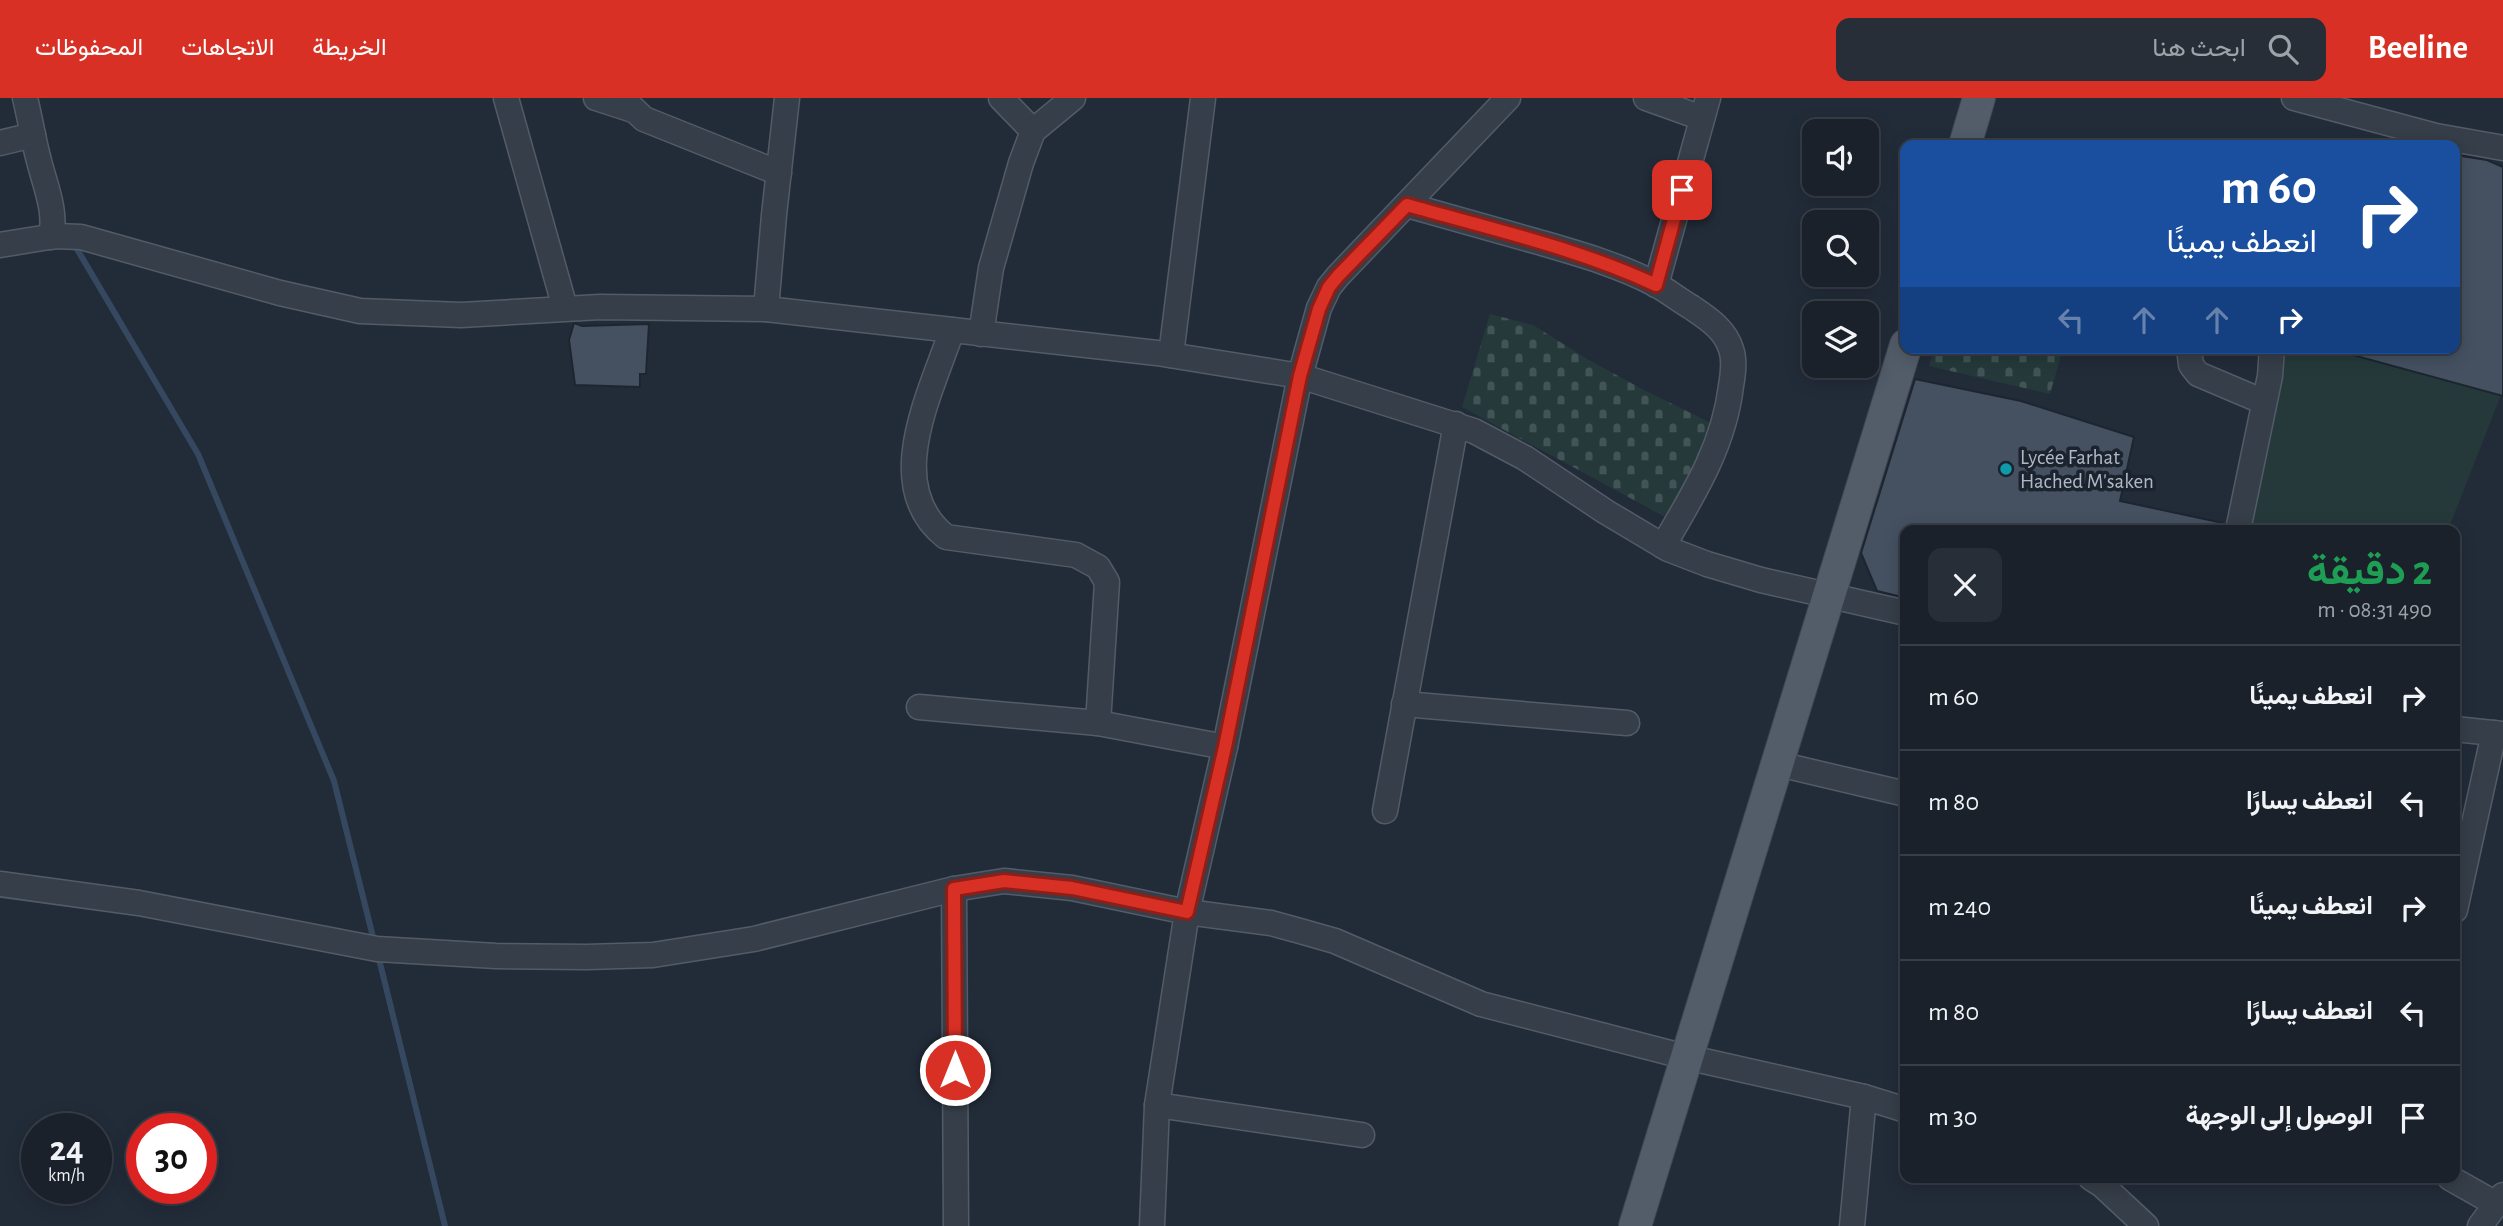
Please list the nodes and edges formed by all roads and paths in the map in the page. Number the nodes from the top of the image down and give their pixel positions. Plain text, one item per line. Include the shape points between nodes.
1 (25, 98) edge
2 (506, 98) edge
3 (596, 98) edge
4 (788, 98) edge
5 (1001, 98) edge
6 (1203, 98) edge
7 (1508, 98) edge
8 (1646, 98) edge
9 (1979, 98) edge
10 (2294, 98) edge
11 (1075, 99) edge
12 (628, 104) edge
13 (1705, 108) edge
14 (1033, 131) junction
15 (33, 135) junction
16 (1966, 140) edge
17 (2458, 140) edge
18 (2460, 140) edge
19 (0, 143) edge
20 (2503, 148) edge
21 (779, 173) junction
22 (1407, 205) junction
23 (53, 237) junction
24 (0, 246) edge
25 (1656, 285) junction
26 (565, 308) junction
27 (766, 309) junction
28 (952, 330) junction
29 (981, 334) junction
30 (1903, 354) edge
31 (2190, 354) edge
32 (2271, 354) edge
33 (1171, 355) junction
34 (1300, 376) junction
35 (2264, 402) junction
36 (1456, 424) junction
37 (2239, 525) edge
38 (1662, 546) junction
39 (1830, 596) junction
40 (1900, 612) edge
41 (1405, 704) junction
42 (919, 707) dead end
43 (1098, 723) junction
44 (1627, 723) dead end
45 (2460, 730) edge
46 (2498, 734) edge
47 (1225, 747) junction
48 (1778, 764) junction
49 (1900, 793) edge
50 (1385, 811) dead end
51 (0, 884) edge
52 (954, 889) junction
53 (2460, 890) edge
54 (1187, 912) junction
55 (1686, 1057) junction
56 (1864, 1097) junction
57 (1157, 1105) junction
58 (1900, 1108) edge
59 (1362, 1135) dead end
60 (2460, 1182) edge
61 (2099, 1183) edge
62 (2500, 1199) edge
63 (956, 1226) edge
64 (1152, 1226) edge
65 (1635, 1226) edge
66 (1852, 1226) edge
67 (2146, 1226) edge
68 (2480, 1226) edge

1 - 15 street
2 - 26 street
3 - 12 street
4 - 21 street
5 - 14 street
6 - 33 street
7 - 22 street
8 - 13 street
9 - 16 main road
10 - 17 street
11 - 14 street
12 - 21 street via 645,119
13 - 25 street
14 - 29 street via 991,268
15 - 19 street
15 - 23 street via 51,205
18 - 20 street
21 - 27 street
22 - 25 street via 1579,254
22 - 34 street via 1329,287
23 - 24 street
23 - 26 street via 81,237 360,312 461,315
25 - 38 street via 1710,320 1731,348 1734,368 1712,458
26 - 27 street
27 - 28 street
28 - 29 street
28 - 43 street via 916,436 912,474 920,505 946,537 1076,555 1098,567 1107,582
29 - 33 street
30 - 39 main road
31 - 35 street via 2198,374
32 - 35 street
33 - 34 street
34 - 36 street
34 - 47 street
35 - 37 street
36 - 38 street via 1525,458
36 - 41 street
38 - 39 street via 1707,564
39 - 40 street
39 - 48 main road
41 - 44 street
41 - 50 street
42 - 43 street
43 - 47 street
45 - 46 street
46 - 53 street
47 - 54 street
48 - 49 street
48 - 55 main road
51 - 52 street via 139,902 377,950 587,957 653,955 754,939
52 - 54 street via 1004,881 1072,888
52 - 63 street
54 - 55 street via 1300,930 1481,1004
54 - 57 street
55 - 56 street
55 - 65 main road
56 - 58 street
56 - 66 street
57 - 59 street
57 - 64 street
60 - 62 street
61 - 67 street
62 - 68 street

